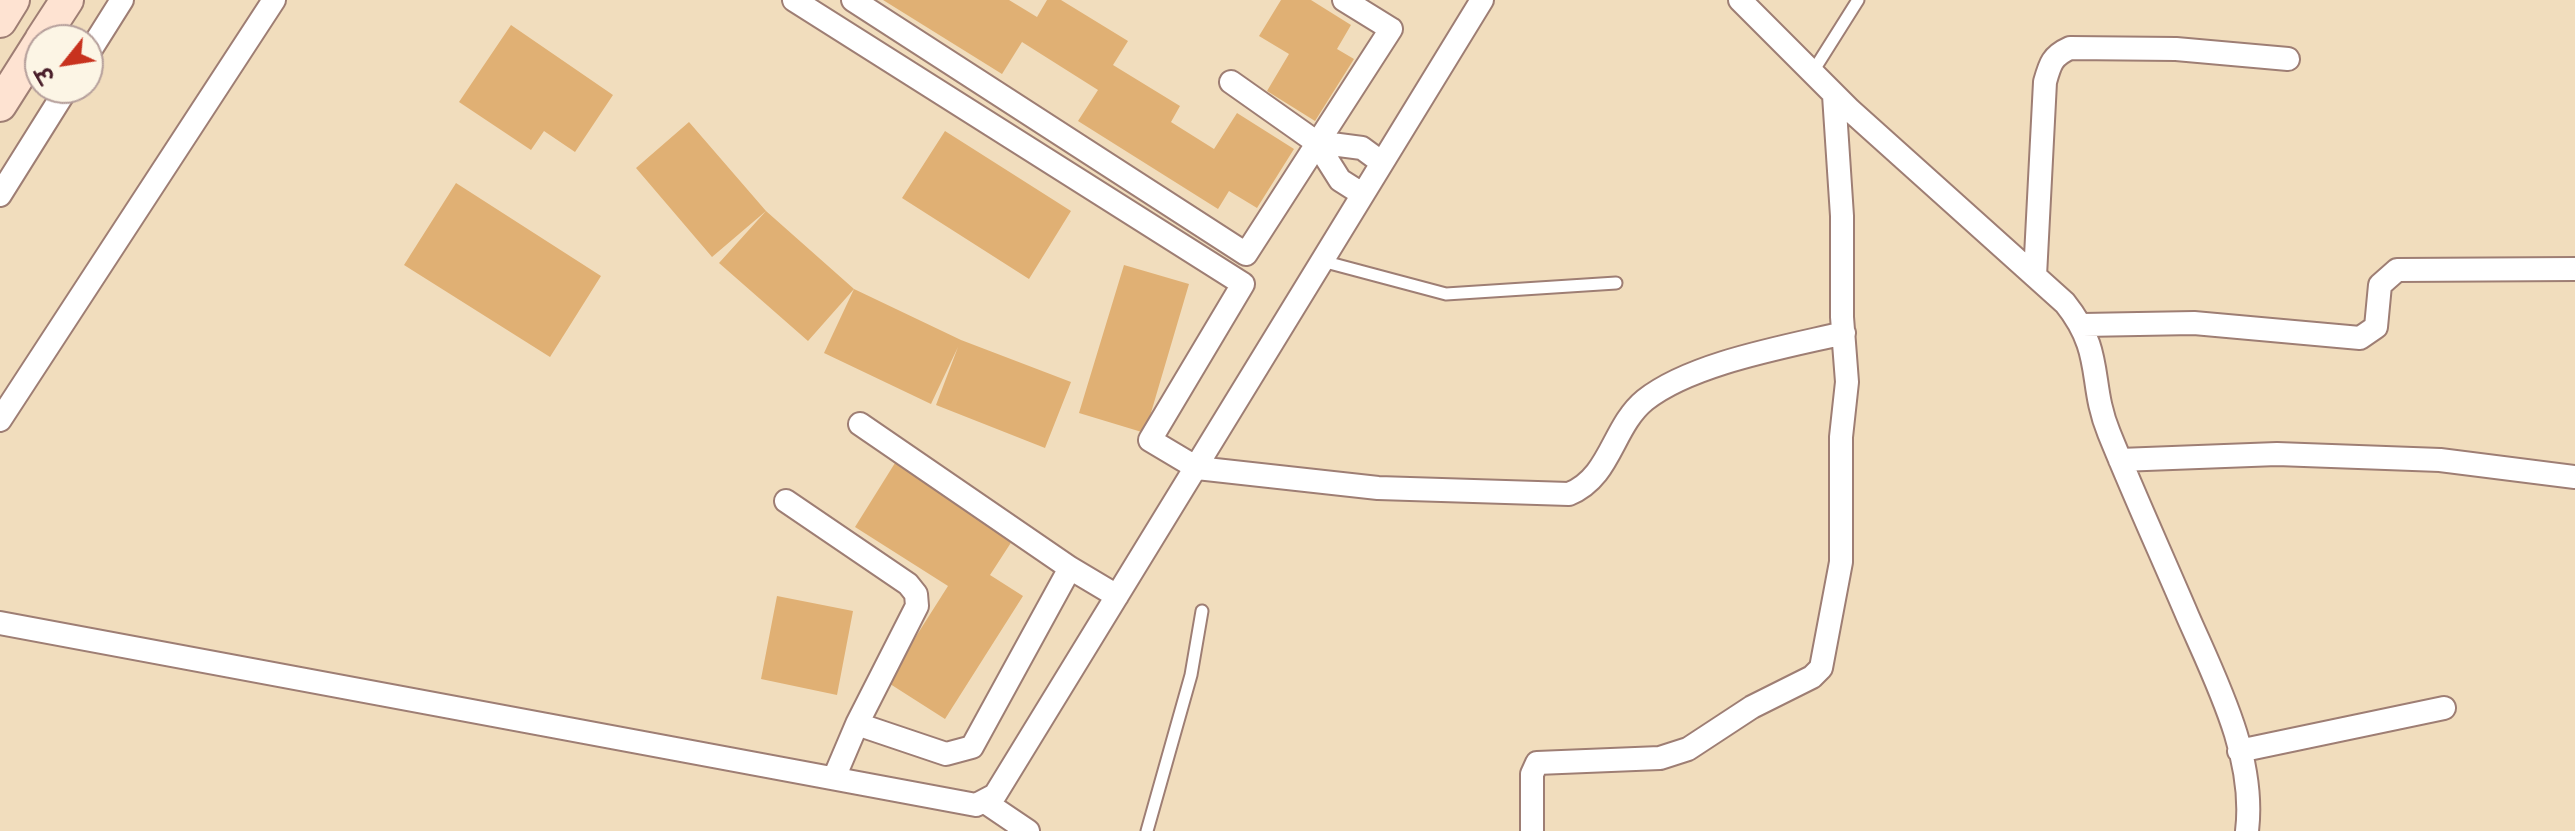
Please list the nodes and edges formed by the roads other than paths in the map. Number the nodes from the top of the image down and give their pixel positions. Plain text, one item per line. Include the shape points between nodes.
1 (13, 0) edge
2 (67, 0) edge
3 (122, 0) edge
4 (274, 0) edge
5 (794, 0) edge
6 (853, 0) edge
7 (1344, 0) edge
8 (1482, 0) edge
9 (1740, 0) edge
10 (1858, 0) edge
11 (0, 21) edge
12 (52, 24) edge
13 (104, 29) edge
14 (2288, 59) dead end
15 (24, 68) edge
16 (1812, 73) junction
17 (1231, 82) dead end
18 (1834, 95) junction
19 (57, 104) edge
20 (0, 105) edge
21 (1316, 142) junction
22 (1381, 162) junction
23 (1362, 194) junction
24 (0, 195) edge
25 (1322, 261) junction
26 (2575, 269) edge
27 (2035, 276) junction
28 (1616, 283) dead end
29 (2083, 325) junction
30 (1844, 333) junction
31 (0, 420) edge
32 (860, 424) dead end
33 (2120, 460) junction
34 (1197, 468) junction
35 (2575, 477) edge
36 (786, 501) dead end
37 (1070, 568) junction
38 (1117, 596) junction
39 (1202, 611) dead end
40 (0, 623) edge
41 (2444, 708) dead end
42 (857, 724) junction
43 (2239, 751) junction
44 (834, 778) junction
45 (985, 802) junction
46 (1028, 831) edge
47 (1147, 831) edge
48 (1532, 831) edge
49 (2247, 831) edge

1 - 11 main road
2 - 12 main road
3 - 13 street
4 - 31 street
5 - 34 street via 1243,284 1150,440
6 - 21 street via 1246,254
7 - 21 street via 1391,29
8 - 22 street
9 - 16 street
10 - 16 lane
14 - 27 street via 2176,49 2070,48 2058,53 2045,82
15 - 20 main road
16 - 18 street
17 - 21 street
18 - 27 street
18 - 30 street
19 - 24 street
21 - 22 street via 1362,148
21 - 23 street via 1340,180
22 - 23 street
23 - 25 street
25 - 28 lane via 1446,294
25 - 34 street
26 - 29 street via 2397,270 2380,285 2376,327 2360,338 2194,323
27 - 29 street
29 - 33 street via 2092,346 2107,430
30 - 34 street via 1740,358 1667,386 1629,419 1596,476 1569,494 1378,488
30 - 48 street via 1841,562 1821,668 1688,749 1660,758 1537,763 1532,774
32 - 37 street
33 - 35 street via 2336,456 2440,460
33 - 43 street via 2214,677
34 - 38 street
36 - 42 street via 916,594 917,606
37 - 38 street
37 - 42 street via 972,747 946,754
38 - 45 street via 995,795
39 - 47 lane via 1191,675
40 - 44 street
41 - 43 street
42 - 44 street
43 - 49 street via 2250,806
44 - 45 street via 976,805
45 - 46 street

